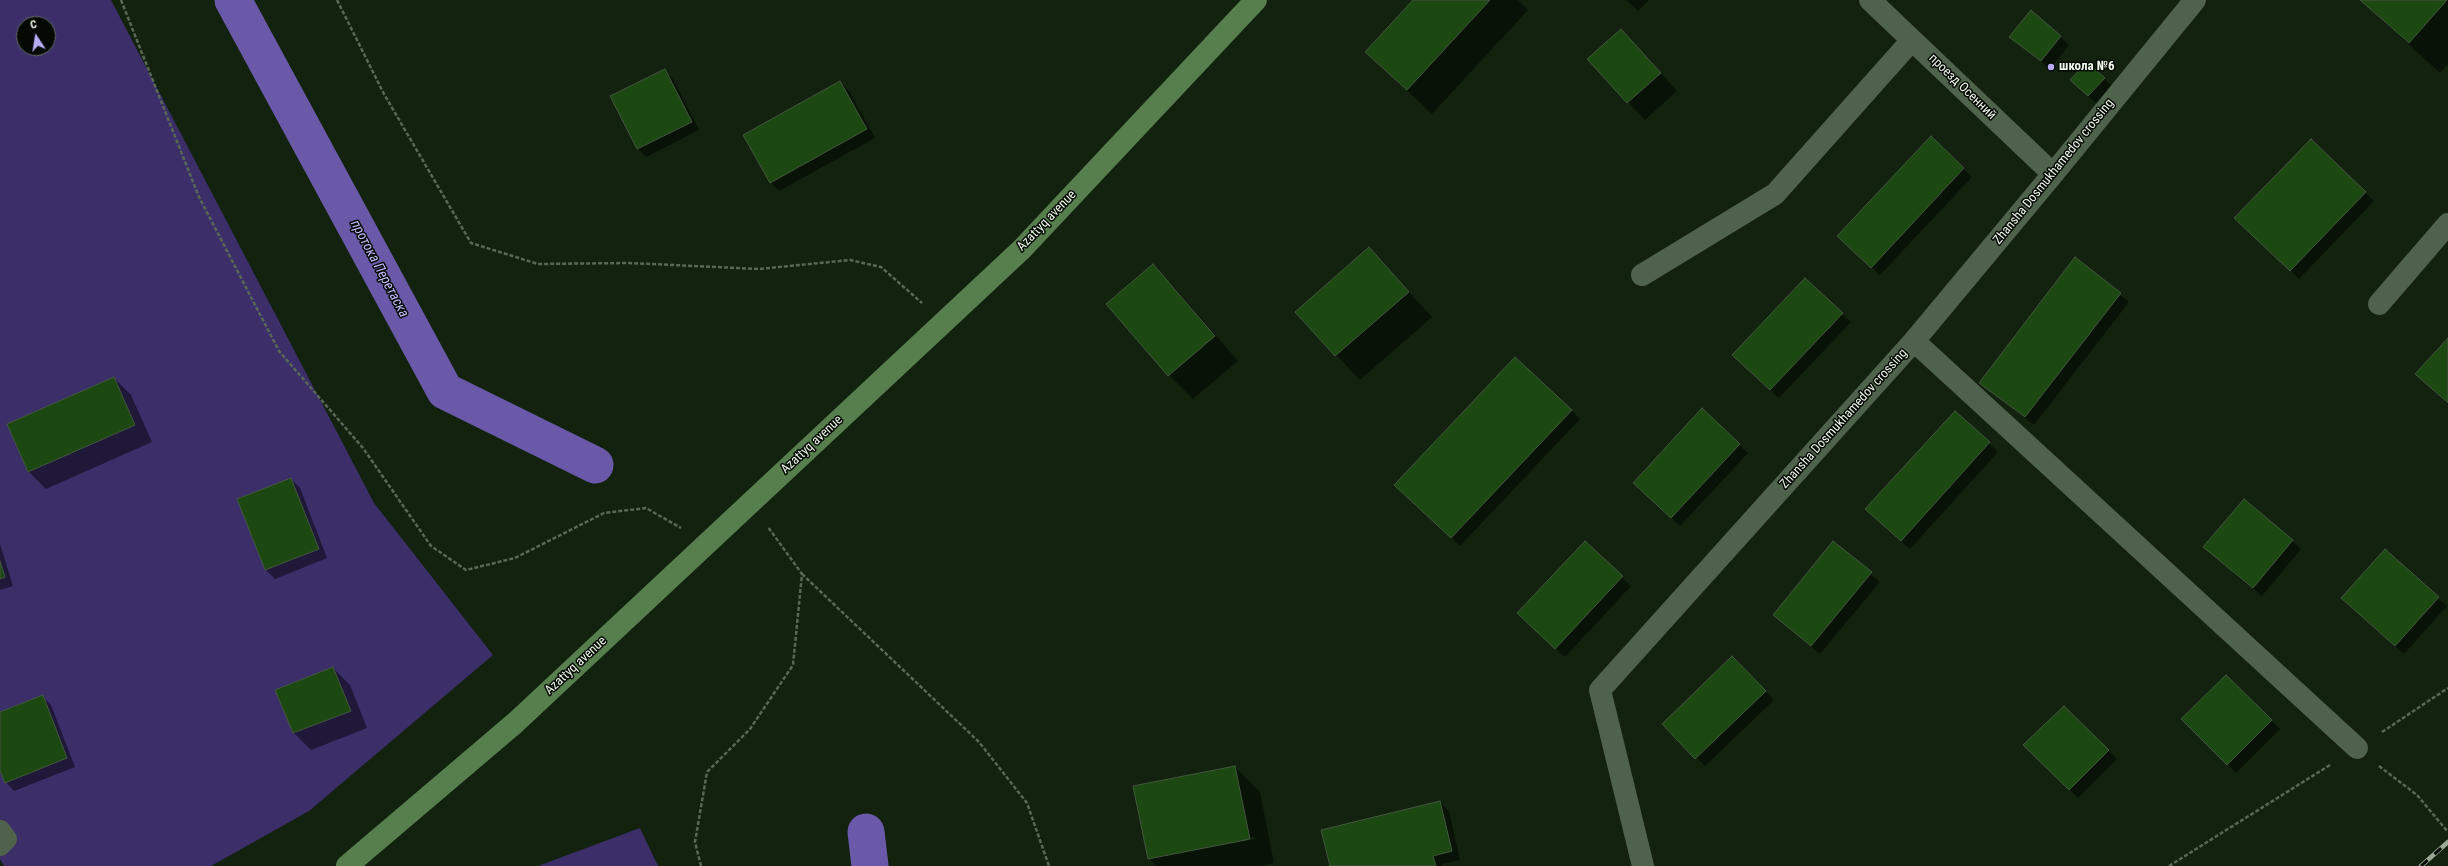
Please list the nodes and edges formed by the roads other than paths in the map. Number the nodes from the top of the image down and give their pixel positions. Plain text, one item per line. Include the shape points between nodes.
1 (1256, 0) edge
2 (1870, 0) edge
3 (2195, 0) edge
4 (1912, 40) junction
5 (2054, 174) junction
6 (2448, 224) edge
7 (1642, 275) dead end
8 (2378, 304) dead end
9 (1914, 341) junction
10 (2356, 748) road end
11 (0, 831) edge
12 (0, 845) edge
13 (347, 866) edge
14 (1643, 866) edge

1 - 13 main road, Azattyq avenue via 1022,249 515,723
2 - 4 street, проезд Осенний
3 - 5 street, Zhansha Dosmukhamedov crossing
4 - 5 street, проезд Осенний
4 - 7 street via 1776,194
5 - 9 street, Zhansha Dosmukhamedov crossing
6 - 8 street
9 - 10 street
9 - 14 street, Zhansha Dosmukhamedov crossing via 1600,690
11 - 12 street via 6,839

